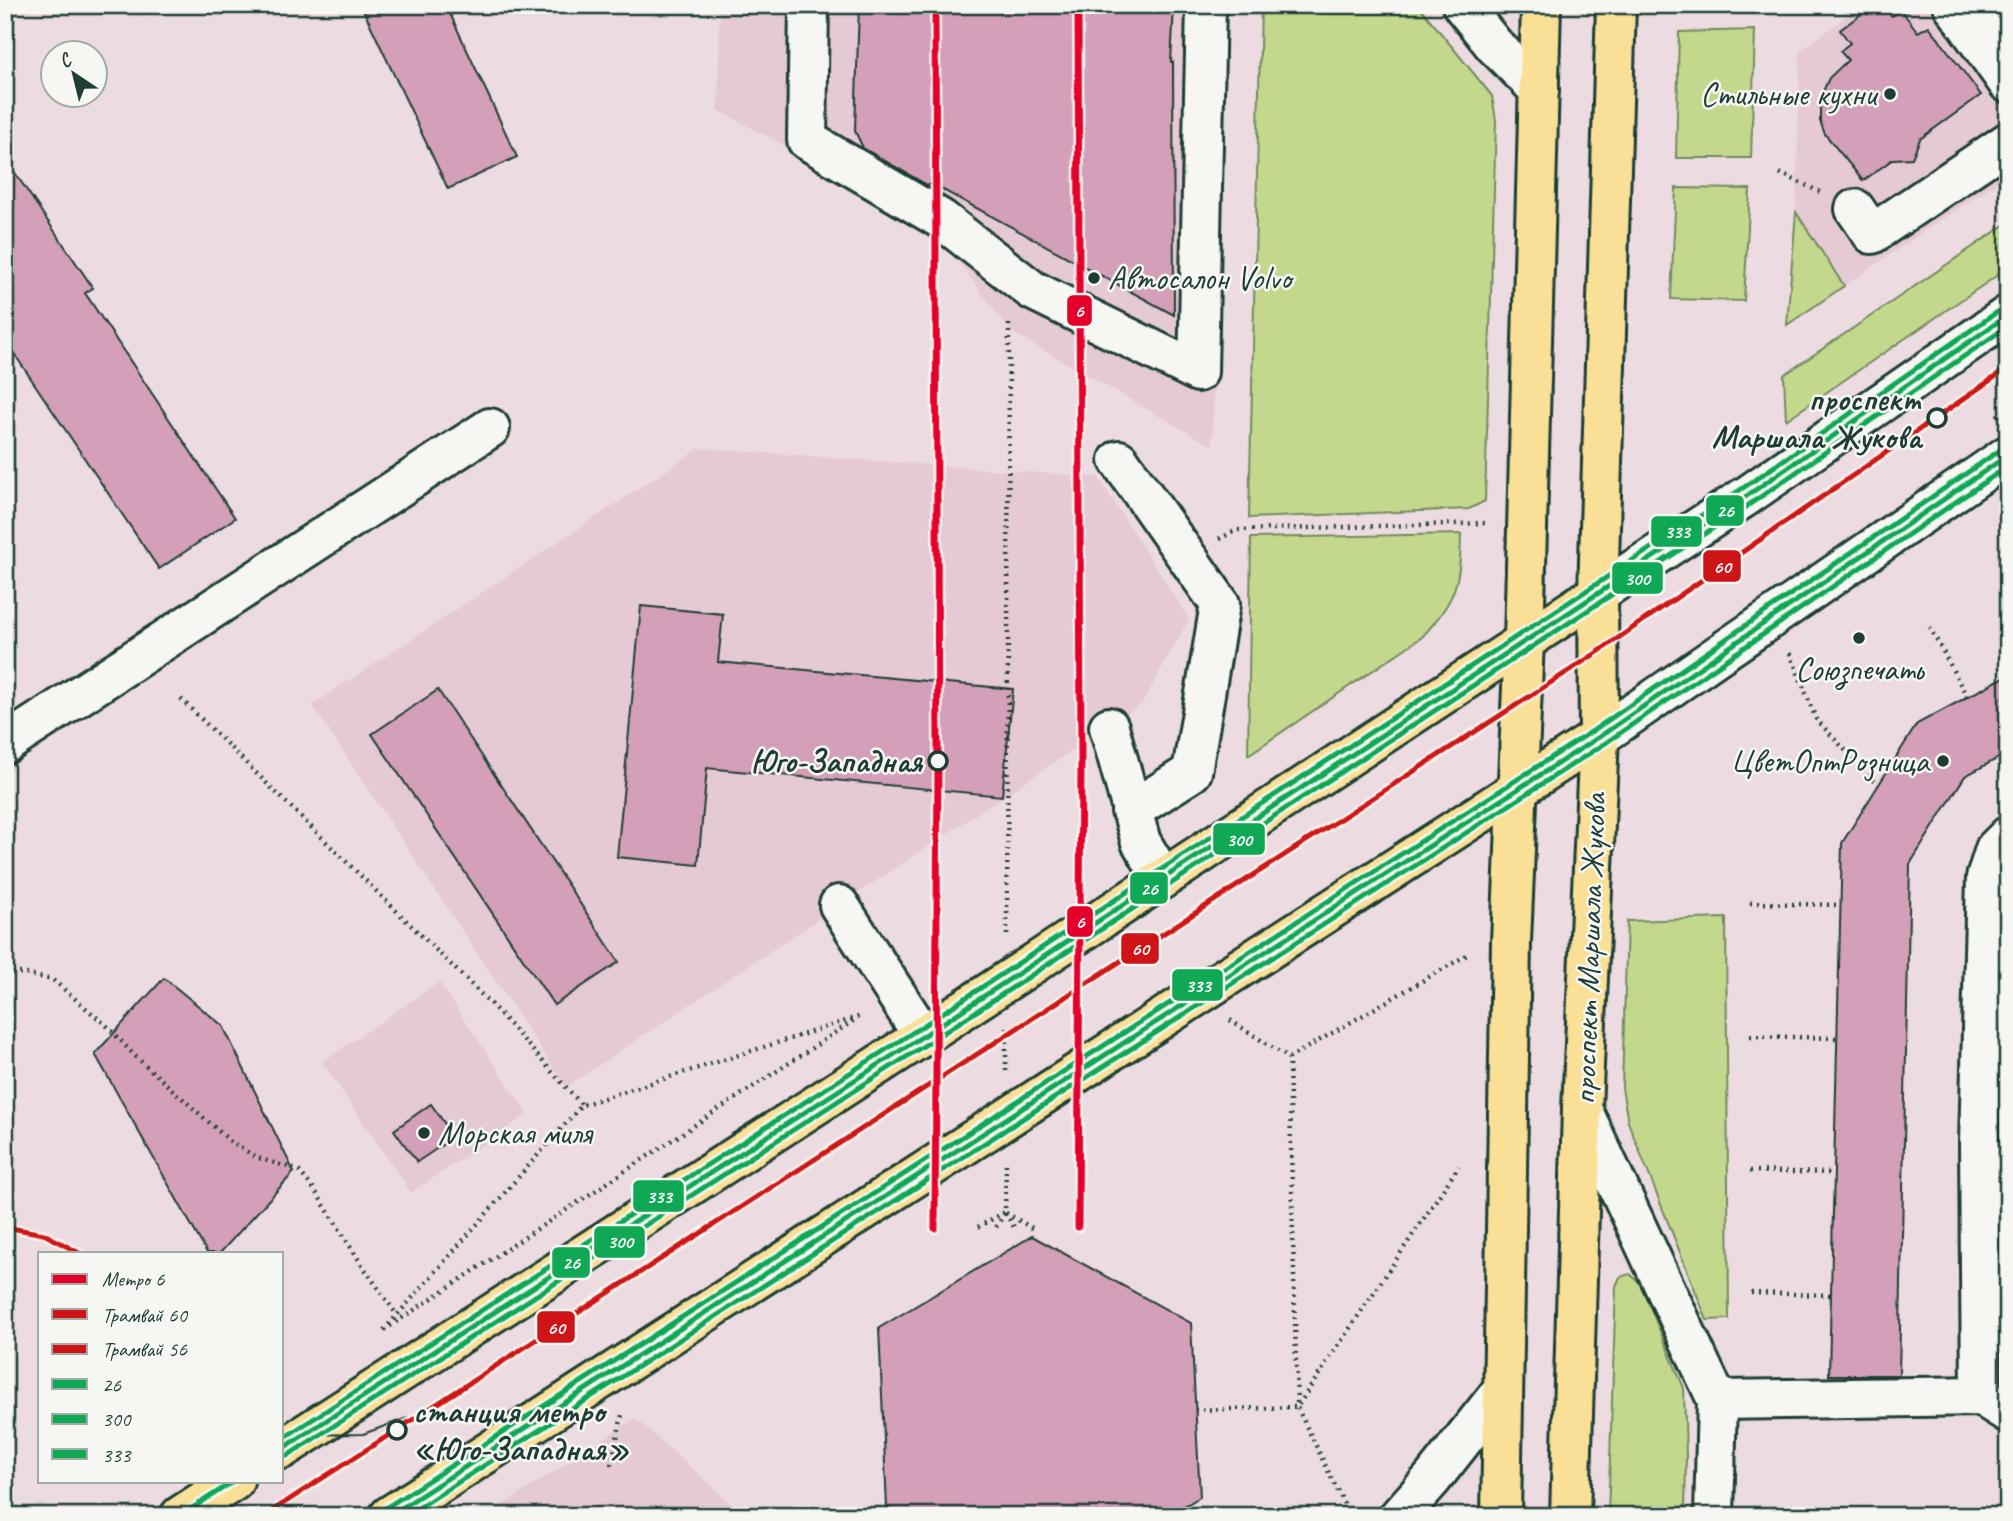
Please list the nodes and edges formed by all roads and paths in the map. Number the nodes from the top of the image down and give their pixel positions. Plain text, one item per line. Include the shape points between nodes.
1 (809, 5) edge
2 (1206, 5) edge
3 (1462, 5) edge
4 (1541, 5) edge
5 (1616, 5) edge
6 (1953, 5) edge
7 (1988, 5) edge
8 (2008, 33) edge
9 (2008, 83) edge
10 (1539, 90) junction
11 (2008, 142) edge
12 (1780, 173) dead end
13 (1816, 191) dead end
14 (1856, 209) dead end
15 (2008, 315) edge
16 (1009, 319) dead end
17 (490, 428) dead end
18 (2008, 455) edge
19 (1119, 460) dead end
20 (1492, 523) dead end
21 (1237, 530) dead end
22 (1598, 593) junction
23 (1930, 627) dead end
24 (1524, 642) junction
25 (1789, 651) dead end
26 (1967, 697) dead end
27 (181, 699) dead end
28 (1109, 727) dead end
29 (1599, 737) junction
30 (5, 744) edge
31 (1878, 785) dead end
32 (1518, 788) junction
33 (1131, 811) junction
34 (2008, 836) edge
35 (1163, 877) junction
36 (1750, 903) dead end
37 (838, 905) dead end
38 (1840, 905) dead end
39 (1007, 939) dead end
40 (1467, 955) dead end
41 (5, 973) edge
42 (1228, 1019) dead end
43 (1006, 1021) dead end
44 (923, 1036) junction
45 (1750, 1036) dead end
46 (1837, 1038) dead end
47 (1289, 1058) junction
48 (1006, 1075) dead end
49 (582, 1105) junction
50 (1582, 1109) junction
51 (1993, 1141) edge
52 (1006, 1157) dead end
53 (1459, 1166) dead end
54 (1750, 1171) dead end
55 (1834, 1173) dead end
56 (1006, 1212) junction
57 (978, 1227) dead end
58 (996, 1227) dead end
59 (1014, 1227) dead end
60 (1032, 1227) dead end
61 (1751, 1293) dead end
62 (1831, 1295) dead end
63 (397, 1315) junction
64 (1503, 1389) junction
65 (1717, 1400) junction
66 (1994, 1405) edge
67 (1297, 1407) junction
68 (1195, 1410) dead end
69 (622, 1415) dead end
70 (284, 1448) edge
71 (611, 1465) dead end
72 (231, 1482) edge
73 (180, 1516) edge
74 (389, 1516) edge
75 (1350, 1516) edge
76 (1399, 1516) edge
77 (1501, 1516) edge
78 (1570, 1516) edge
79 (1714, 1516) edge

1 - 2 street via 807,140 941,219 1032,290 1198,372
3 - 10 street
4 - 10 main road
5 - 22 main road, проспект Маршала Жукова
6 - 9 street
7 - 8 street
10 - 24 main road
11 - 14 street via 1872,234
12 - 13 path
15 - 22 street
16 - 39 path
17 - 30 street
18 - 29 street
19 - 33 street via 1220,604 1192,772
20 - 21 path
22 - 24 main road
22 - 29 main road, проспект Маршала Жукова
23 - 26 path
24 - 32 main road
24 - 35 main road
25 - 31 path via 1816,719
27 - 49 path via 491,1004
28 - 33 street
29 - 32 main road
29 - 50 main road, проспект Маршала Жукова
32 - 64 main road via 1510,942
32 - 74 main road
33 - 35 street via 1141,842
34 - 51 street via 1995,849 1986,878
35 - 44 main road
36 - 38 path
37 - 44 street
40 - 47 path
41 - 63 path via 52,980 231,1142 258,1158 298,1170
42 - 47 path
43 - 48 path
44 - 70 main road
45 - 46 path
47 - 67 path
49 - 63 path
49 - 63 path via 861,1016 384,1330
50 - 65 street
50 - 78 main road, проспект Маршала Жукова
51 - 66 street
52 - 56 path
53 - 67 path
54 - 55 path
56 - 57 path
56 - 58 path
56 - 59 path
56 - 60 path
61 - 62 path
64 - 76 street
64 - 77 main road
65 - 66 street
65 - 79 street
67 - 68 path
67 - 75 path
69 - 71 path
72 - 73 main road

